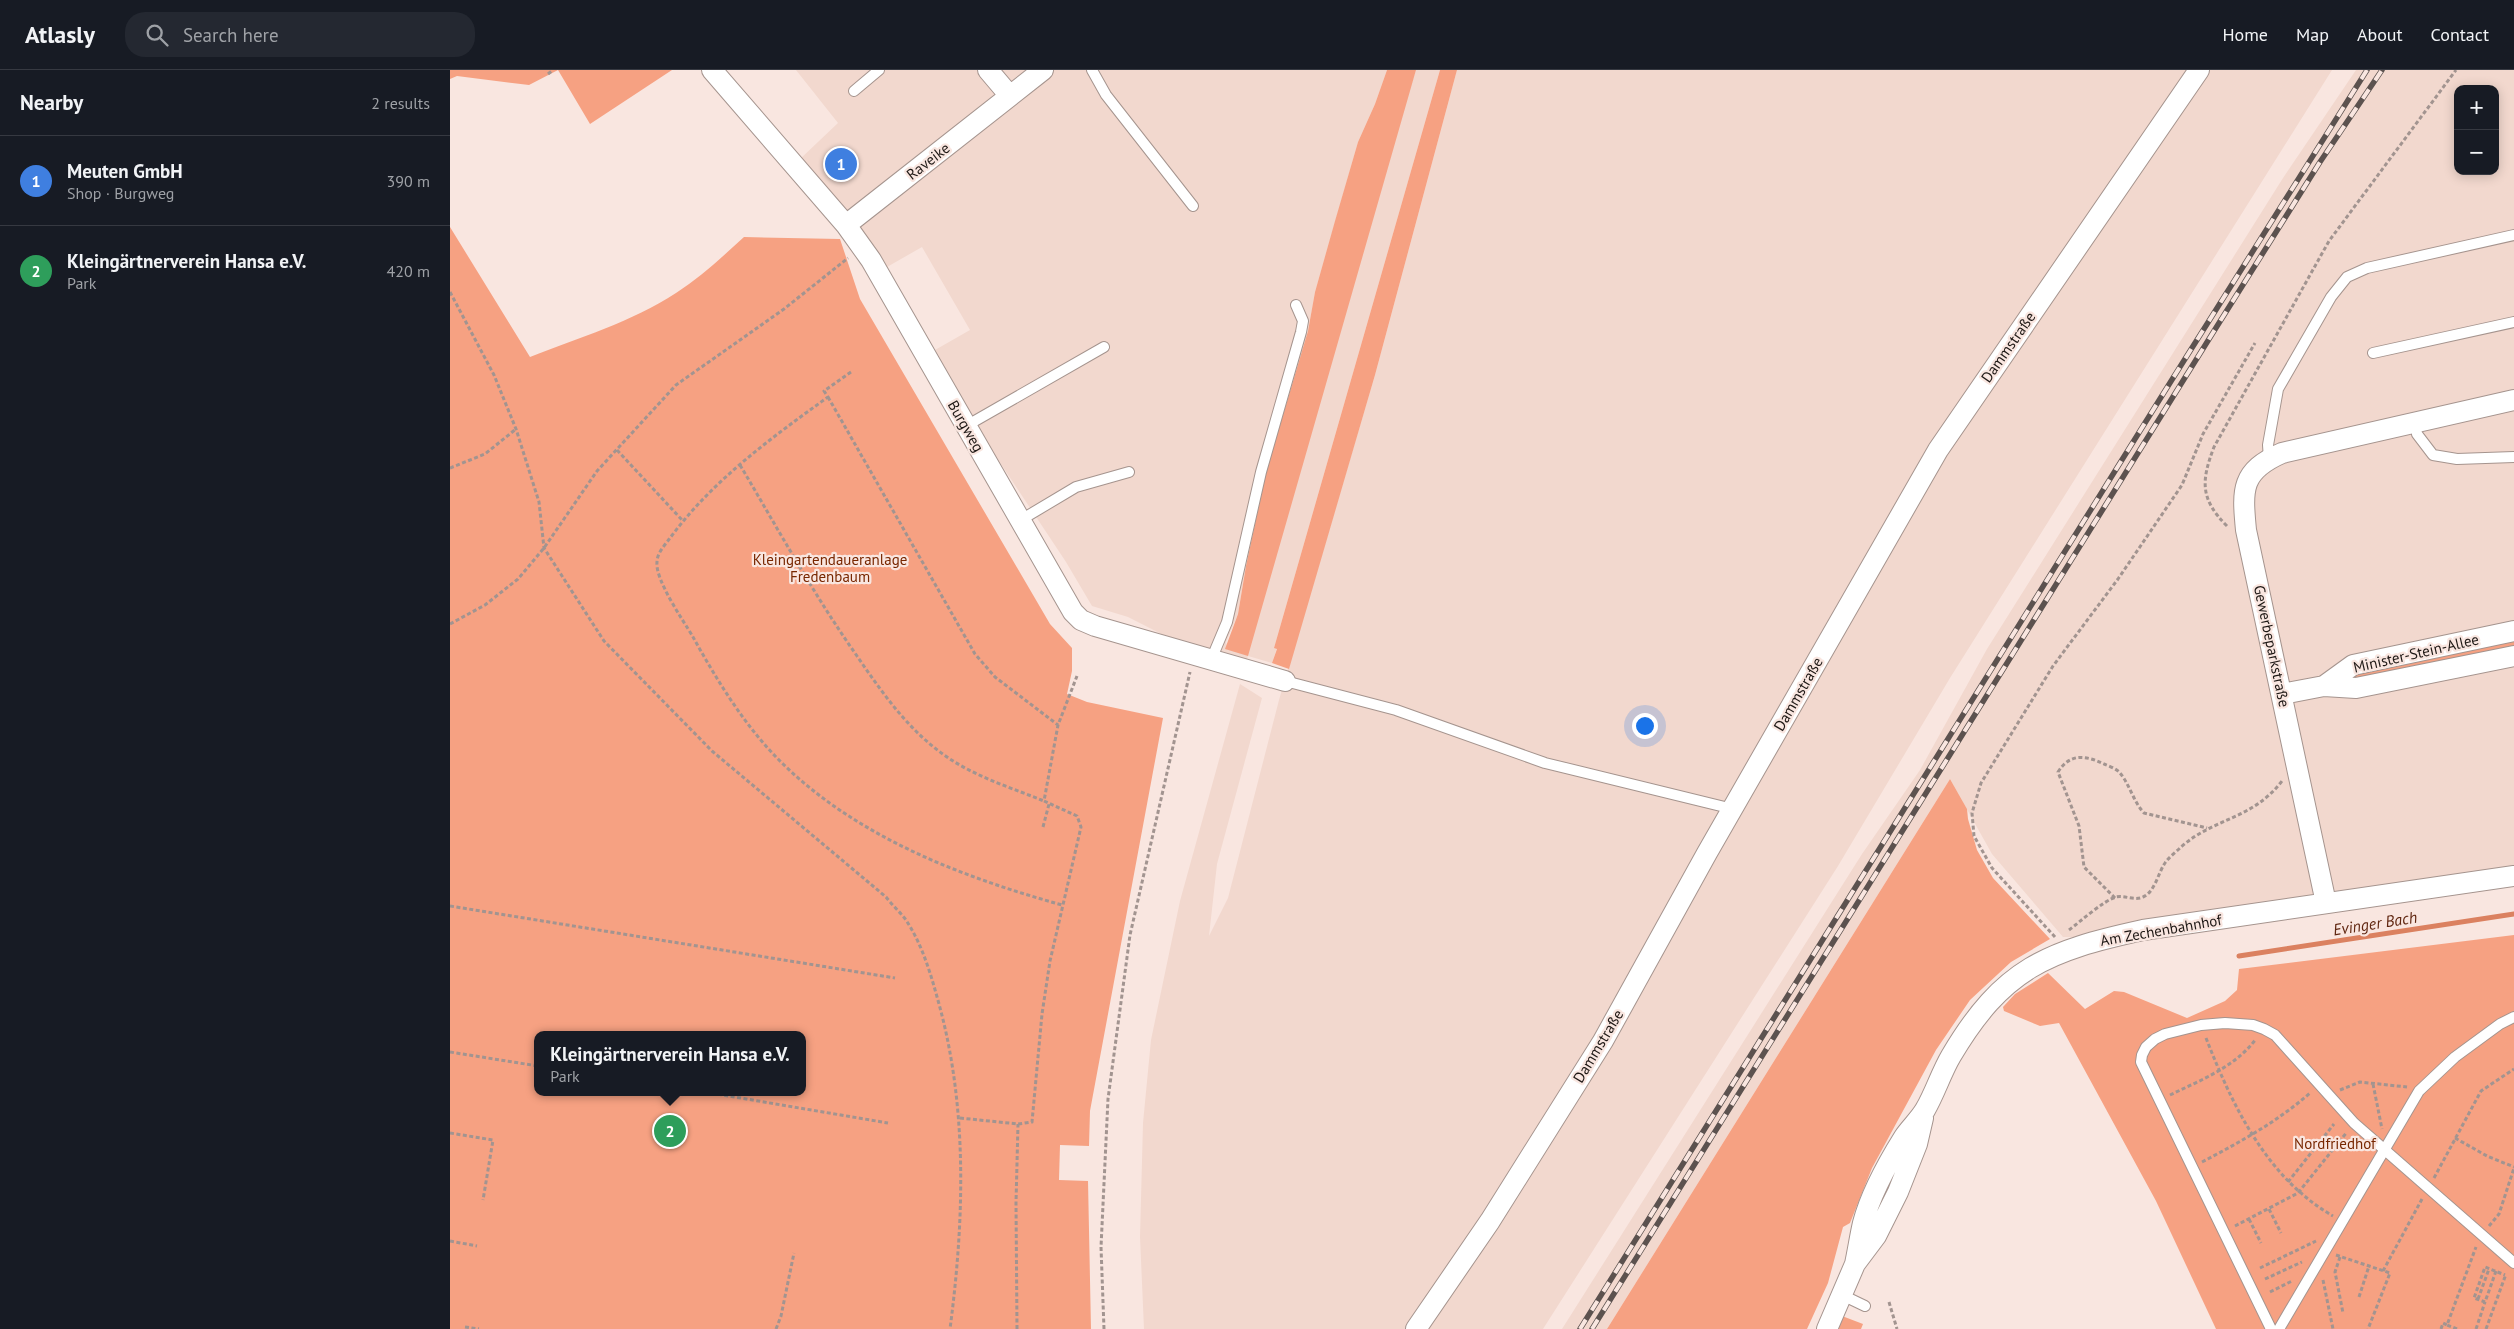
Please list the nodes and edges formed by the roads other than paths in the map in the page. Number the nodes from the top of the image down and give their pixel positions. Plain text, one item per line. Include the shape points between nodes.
1 (712, 70) edge
2 (879, 70) edge
3 (988, 70) edge
4 (1043, 70) edge
5 (1092, 70) edge
6 (2198, 70) edge
7 (854, 91) dead end
8 (1010, 96) junction
9 (1193, 206) dead end
10 (846, 225) junction
11 (2514, 235) edge
12 (1296, 305) dead end
13 (2514, 322) edge
14 (1104, 347) dead end
15 (2373, 353) dead end
16 (2514, 400) edge
17 (2415, 422) junction
18 (966, 426) junction
19 (2514, 457) edge
20 (2270, 459) junction
21 (1129, 472) dead end
22 (1020, 521) junction
23 (2514, 630) edge
24 (2514, 656) edge
25 (1203, 657) junction
26 (1285, 681) joint
27 (2324, 686) junction
28 (2282, 694) junction
29 (1733, 808) junction
30 (2514, 876) edge
31 (2326, 903) junction
32 (2514, 1017) edge
33 (2385, 1150) junction
34 (2512, 1267) edge
35 (1842, 1295) junction
36 (1865, 1306) dead end
37 (1416, 1329) edge
38 (1827, 1329) edge
39 (2271, 1329) edge
40 (2279, 1329) edge

1 - 10 street, Burgweg
2 - 7 lane
3 - 8 street
4 - 8 street, Raveike
5 - 9 lane via 1106,95
6 - 29 street, Dammstraße via 1938,450
8 - 10 street, Raveike
10 - 18 street, Burgweg
11 - 20 lane via 2367,268 2348,278 2332,297 2278,389 2268,445
12 - 25 lane via 1303,321 1301,332 1261,472 1227,622
13 - 15 lane
14 - 18 lane
16 - 17 street, Gewerbeparkstraße
17 - 19 lane via 2417,434 2434,455 2457,459
17 - 20 street, Gewerbeparkstraße via 2298,449
18 - 22 street, Burgweg
20 - 28 street, Gewerbeparkstraße via 2250,477 2242,496 2246,530
21 - 22 lane via 1076,487
22 - 25 street, Burgweg via 1066,601 1081,620
23 - 27 street, Minister-Stein-Allee via 2353,665
24 - 27 street, Minister-Stein-Allee via 2356,688
25 - 26 street, Burgweg
26 - 29 lane via 1396,710 1545,763
27 - 28 street, Minister-Stein-Allee
28 - 31 street, Gewerbeparkstraße
29 - 37 street, Dammstraße via 1603,1042 1490,1221
30 - 31 street
31 - 35 street, Am Zechenbahnhof via 2103,938 2047,958 2022,972 1975,1018 1950,1057 1925,1110 1917,1144 1898,1192 1876,1236 1856,1264
32 - 33 lane via 2455,1057 2419,1091
33 - 34 lane via 2483,1236
33 - 39 lane via 2318,1086 2275,1035 2264,1029 2241,1023 2201,1025 2162,1035 2146,1048 2142,1062 2158,1101
33 - 40 lane
35 - 36 lane
35 - 38 street, Am Zechenbahnhof

